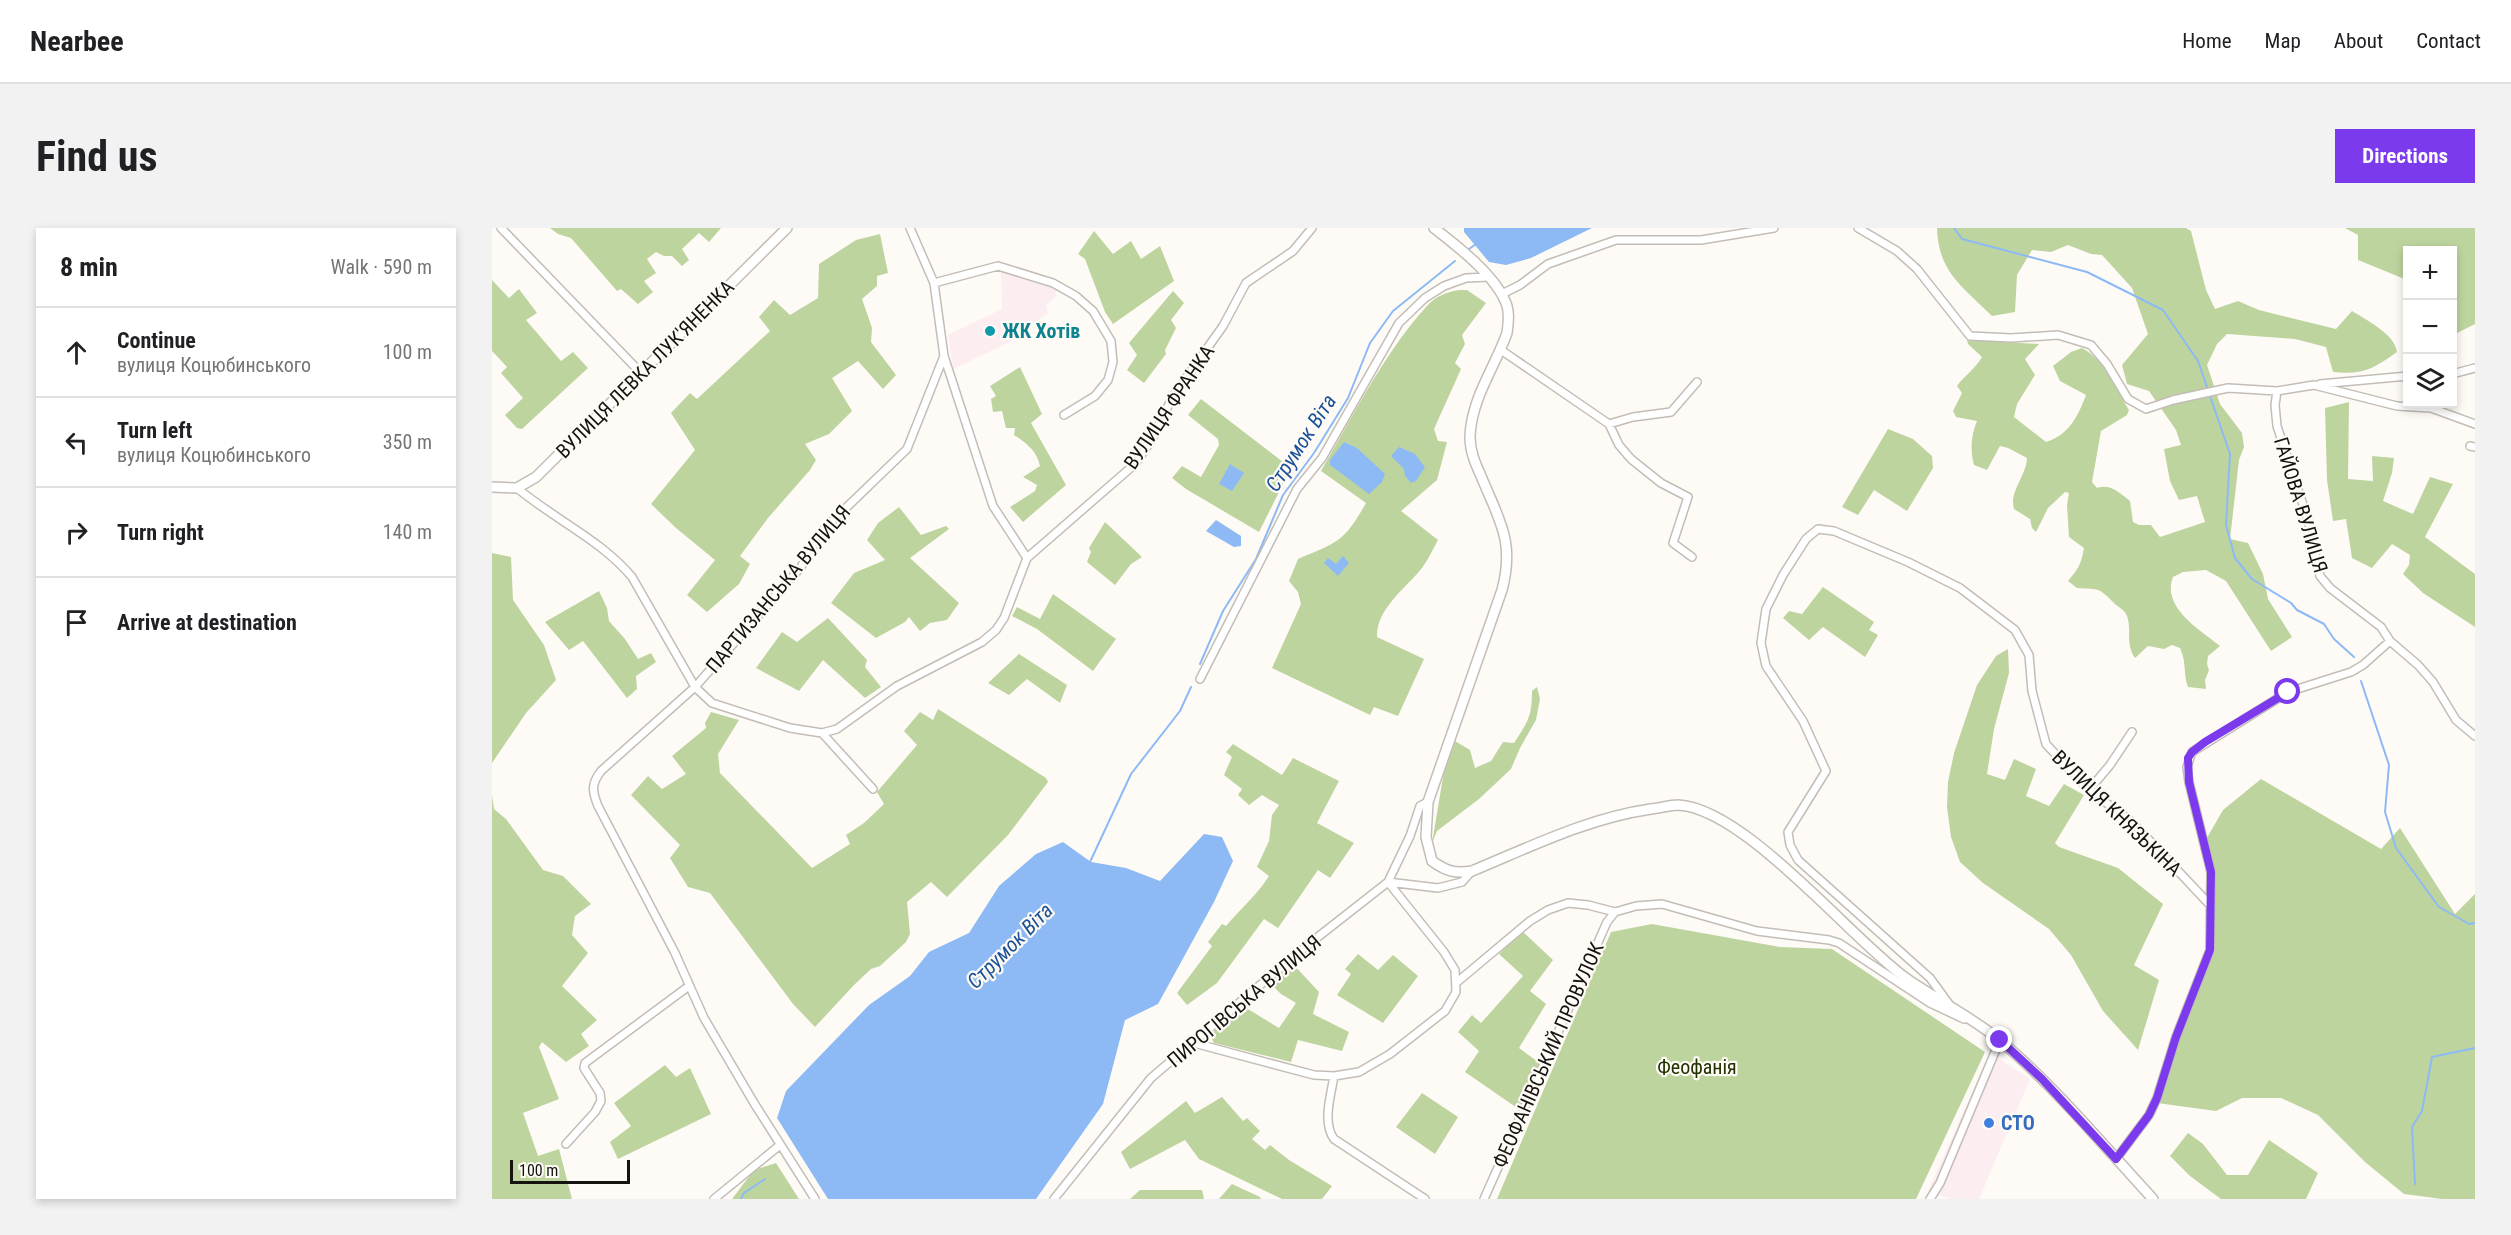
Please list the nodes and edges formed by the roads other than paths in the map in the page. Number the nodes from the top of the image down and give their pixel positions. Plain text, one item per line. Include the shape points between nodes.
1 (501, 228) edge
2 (787, 228) edge
3 (910, 228) edge
4 (1312, 228) edge
5 (1434, 228) edge
6 (1774, 228) edge
7 (1858, 228) edge
8 (1489, 277) junction
9 (934, 283) junction
10 (1502, 294) junction
11 (1501, 350) junction
12 (944, 356) junction
13 (2475, 368) edge
14 (640, 372) junction
15 (2457, 373) edge
16 (2403, 376) edge
17 (1697, 382) dead end
18 (2314, 385) junction
19 (2277, 391) junction
20 (1064, 416) dead end
21 (1609, 424) junction
22 (2475, 424) edge
23 (492, 487) edge
24 (517, 488) junction
25 (1692, 557) dead end
26 (1027, 558) junction
27 (2390, 641) junction
28 (1200, 679) dead end
29 (695, 687) junction
30 (2132, 732) dead end
31 (822, 733) junction
32 (2475, 736) edge
33 (873, 789) dead end
34 (2089, 790) junction
35 (1428, 802) junction
36 (1472, 872) junction
37 (1388, 882) junction
38 (2211, 906) junction
39 (1615, 912) junction
40 (1456, 983) junction
41 (689, 986) junction
42 (1952, 1007) junction
43 (1982, 1029) junction
44 (2000, 1040) junction
45 (1194, 1043) junction
46 (1334, 1076) junction
47 (566, 1144) dead end
48 (780, 1145) junction
49 (2116, 1159) junction
50 (714, 1199) edge
51 (815, 1199) edge
52 (1054, 1199) edge
53 (1425, 1199) edge
54 (1484, 1199) edge
55 (1930, 1199) edge
56 (2153, 1199) edge

1 - 14 street
2 - 14 street, ВУЛИЦЯ ЛЕВКА ЛУК'ЯНЕНКА
3 - 9 street, ПАРТИЗАНСЬКА ВУЛИЦЯ
4 - 26 street, ВУЛИЦЯ ФРАНКА via 1293,251 1246,283 1135,464
5 - 8 street
6 - 10 street via 1701,240 1616,240 1548,264
7 - 19 street via 1897,251 1917,269 1970,336 2058,335 2091,345 2128,399 2146,409 2228,388
8 - 10 street
8 - 28 street via 1466,278 1444,286 1399,322 1322,458 1297,489
9 - 12 street, ПАРТИЗАНСЬКА ВУЛИЦЯ
9 - 20 street via 998,266 1053,283 1093,311 1111,341 1113,362 1108,380 1095,396
10 - 11 street via 1509,321
11 - 21 street
11 - 35 street via 1477,402 1470,438 1472,454 1505,534 1507,571
12 - 26 street via 993,506
12 - 29 street, ПАРТИЗАНСЬКА ВУЛИЦЯ via 907,449 822,531 801,567
13 - 15 street
14 - 24 street, ВУЛИЦЯ ЛЕВКА ЛУК'ЯНЕНКА via 544,469
16 - 18 street
17 - 21 street via 1671,412
18 - 19 street
18 - 22 street via 2397,406 2431,408
19 - 27 street, ГАЙОВА ВУЛИЦЯ via 2277,426 2305,511 2320,576 2381,627
21 - 25 street via 1631,459 1661,483 1688,497 1673,543
23 - 24 street
24 - 29 street via 619,562 632,577
26 - 31 street, ВУЛИЦЯ ФРАНКА via 1004,618 982,642 897,686 837,729
27 - 32 street, ГАЙОВА ВУЛИЦЯ via 2418,665 2456,720
27 - 38 street via 2351,672 2288,692 2192,752 2188,774 2211,872
29 - 31 street via 712,703 790,728
29 - 41 street, ПАРТИЗАНСЬКА ВУЛИЦЯ via 601,771 592,788
30 - 34 street
31 - 33 street
34 - 38 street, ВУЛИЦЯ КНЯЗЬКІНА via 2133,822
34 - 42 street, ВУЛИЦЯ КНЯЗЬКІНА via 2046,744 2032,691 2029,655 2015,630 1960,588 1905,561 1834,531 1818,529 1806,539 1766,609 1761,643 1766,666 1803,721 1826,771 1788,832 1790,845 1798,860 1930,978
35 - 36 street via 1426,837 1432,861 1446,871
35 - 37 street via 1420,806
36 - 37 street via 1462,882 1438,888
36 - 42 street via 1560,834 1623,813 1679,805 1710,812 1769,856 1906,978
37 - 40 street via 1444,952 1455,970
37 - 45 street, ПИРОГІВСЬКА ВУЛИЦЯ via 1300,951
38 - 49 street via 2210,950 2157,1098
39 - 40 street via 1568,903 1548,910
39 - 43 street via 1662,904 1757,931 1830,940 1930,1003
39 - 54 street, ФЕОФАНІВСЬКИЙ ПРОВУЛОК
40 - 46 street via 1456,992 1445,1011 1390,1054 1359,1072
41 - 47 street via 585,1063 601,1101
41 - 48 street, ПАРТИЗАНСЬКА ВУЛИЦЯ
42 - 43 street
43 - 44 street
44 - 49 street
44 - 55 street
45 - 46 street via 1314,1075
45 - 52 street, ПИРОГІВСЬКА ВУЛИЦЯ via 1151,1078
46 - 53 street via 1328,1123 1334,1139
48 - 50 street
48 - 51 street, ПАРТИЗАНСЬКА ВУЛИЦЯ
49 - 56 street

